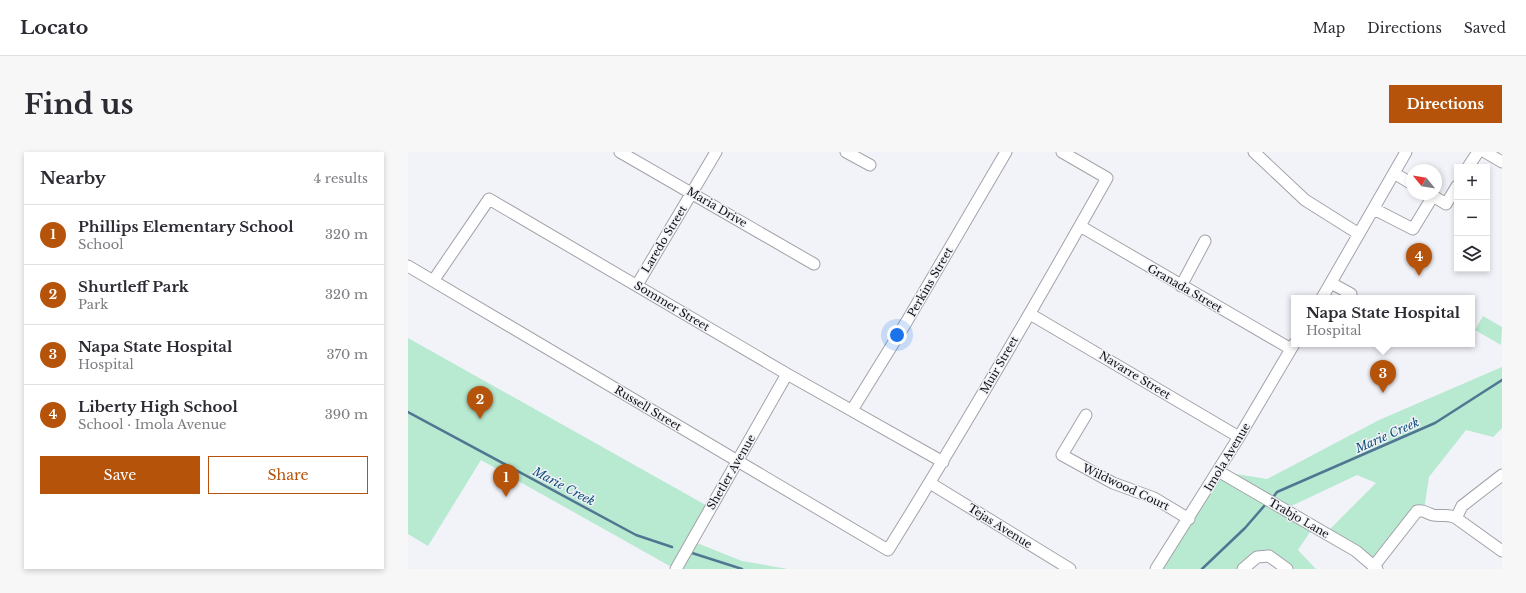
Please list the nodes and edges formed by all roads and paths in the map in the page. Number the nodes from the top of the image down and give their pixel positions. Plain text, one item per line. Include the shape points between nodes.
1 (620, 152) edge
2 (716, 152) edge
3 (846, 152) edge
4 (1006, 152) edge
5 (1062, 152) edge
6 (1254, 152) edge
7 (1405, 152) edge
8 (1478, 152) edge
9 (1485, 152) edge
10 (1502, 162) edge
11 (1470, 164) edge
12 (870, 165) dead end
13 (1394, 174) junction
14 (1406, 181) edge
15 (1454, 191) edge
16 (692, 192) junction
17 (1428, 200) edge
18 (1439, 200) edge
19 (1374, 208) junction
20 (1080, 226) junction
21 (1359, 234) junction
22 (1205, 241) dead end
23 (814, 264) dead end
24 (408, 266) edge
25 (433, 281) junction
26 (1331, 283) junction
27 (637, 285) junction
28 (1181, 286) junction
29 (1324, 295) edge
30 (1350, 295) edge
31 (1030, 314) junction
32 (1291, 346) edge
33 (1292, 347) edge
34 (787, 374) junction
35 (852, 410) junction
36 (1086, 415) dead end
37 (1240, 437) junction
38 (737, 461) junction
39 (943, 462) junction
40 (1218, 471) junction
41 (1502, 475) edge
42 (930, 483) junction
43 (1456, 518) junction
44 (1189, 519) junction
45 (888, 550) joint
46 (1502, 551) edge
47 (1376, 568) edge
48 (676, 569) edge
49 (1070, 569) edge
50 (1156, 569) edge
51 (1243, 569) edge
52 (1287, 569) edge

1 - 16 street, Maria Drive
2 - 16 street, Laredo Street
3 - 12 street
4 - 35 street, Perkins Street
5 - 20 street, Muir Street via 1107,178
6 - 21 street via 1305,200
7 - 13 street
8 - 11 street
9 - 10 street
13 - 14 street
13 - 19 street
15 - 18 street via 1446,204
16 - 23 street, Maria Drive
16 - 27 street, Laredo Street
17 - 19 street via 1413,229
19 - 21 street
20 - 28 street, Granada Street
20 - 31 street, Muir Street
21 - 26 street
22 - 28 street
24 - 25 street, Russell Street
25 - 27 street, Sommer Street via 489,199
25 - 38 street, Russell Street
26 - 29 street
26 - 30 street
27 - 34 street, Sommer Street
28 - 32 street, Granada Street
31 - 37 street, Navarre Street
31 - 39 street, Muir Street
33 - 37 street, Imola Avenue
34 - 35 street, Sommer Street
34 - 38 street, Shetler Avenue
35 - 39 street, Sommer Street
36 - 44 street, Wildwood Court via 1062,455 1113,483 1154,498
37 - 40 street, Imola Avenue
38 - 45 street, Russell Street
38 - 48 street, Shetler Avenue
39 - 42 street, Muir Street
40 - 44 street, Imola Avenue
40 - 47 street, Trabjo Lane via 1356,551
41 - 43 street via 1462,506
42 - 45 street, Muir Street
42 - 49 street, Tejas Avenue
43 - 46 street
43 - 47 street via 1450,514 1433,515 1424,510 1417,512
44 - 50 street, Imola Avenue
51 - 52 street via 1257,557 1269,556

